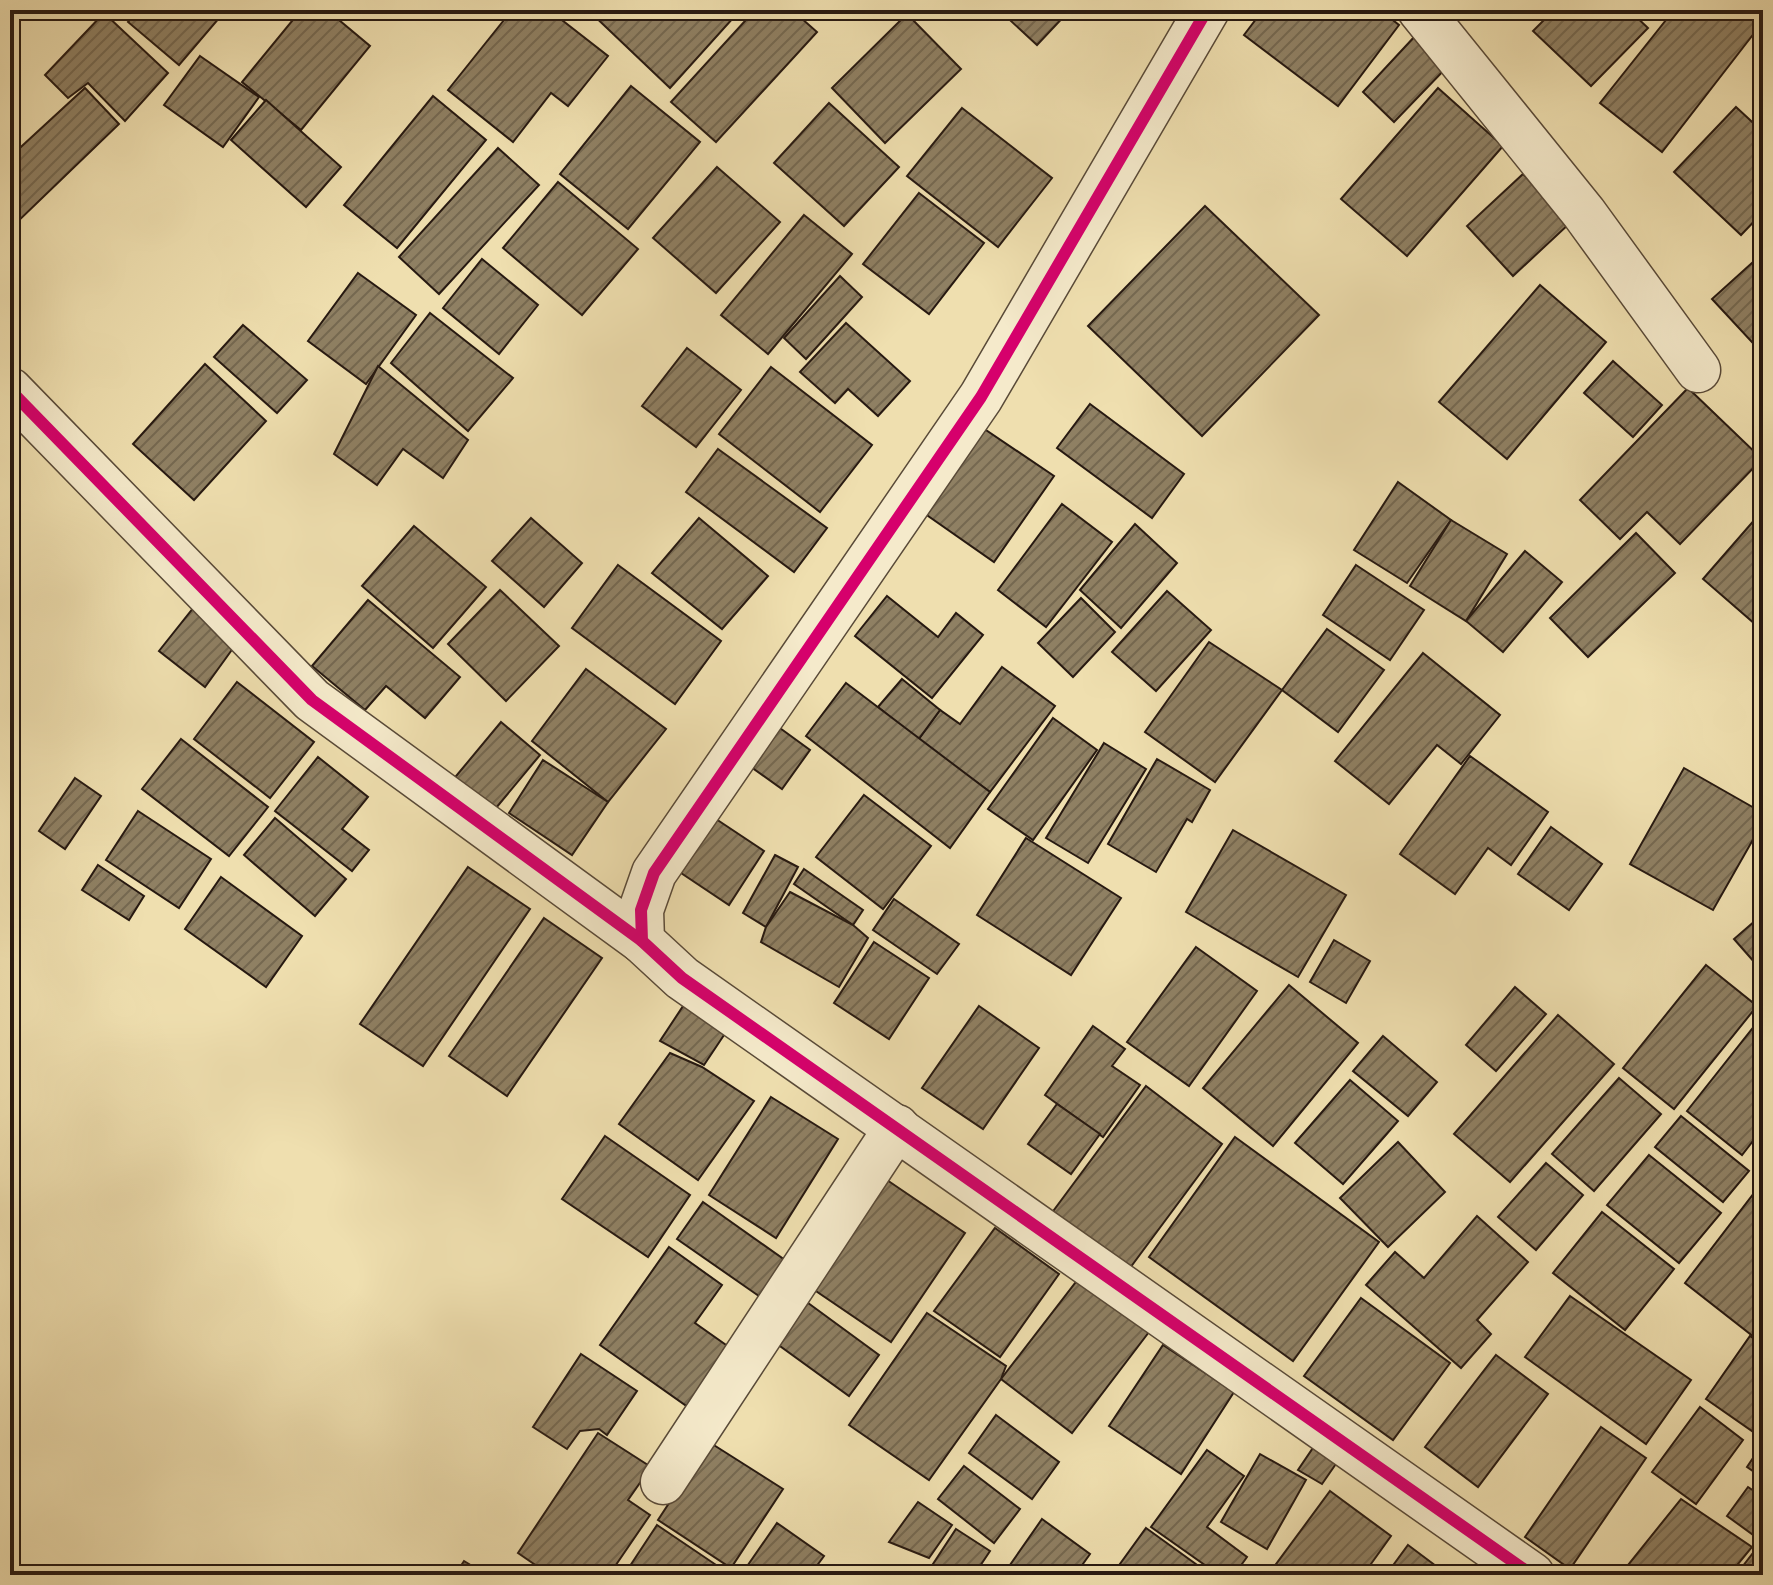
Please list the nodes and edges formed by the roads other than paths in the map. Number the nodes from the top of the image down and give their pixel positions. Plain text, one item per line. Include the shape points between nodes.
1 (1207, 10) edge
2 (1420, 10) edge
3 (1698, 370) dead end
4 (10, 390) edge
5 (642, 941) junction
6 (897, 1127) junction
7 (663, 1482) dead end
8 (1532, 1575) edge

1 - 5 street via 981,397 654,873 641,910
2 - 3 street via 1584,213
4 - 5 street via 312,700
5 - 6 street via 682,978
6 - 7 street
6 - 8 street

